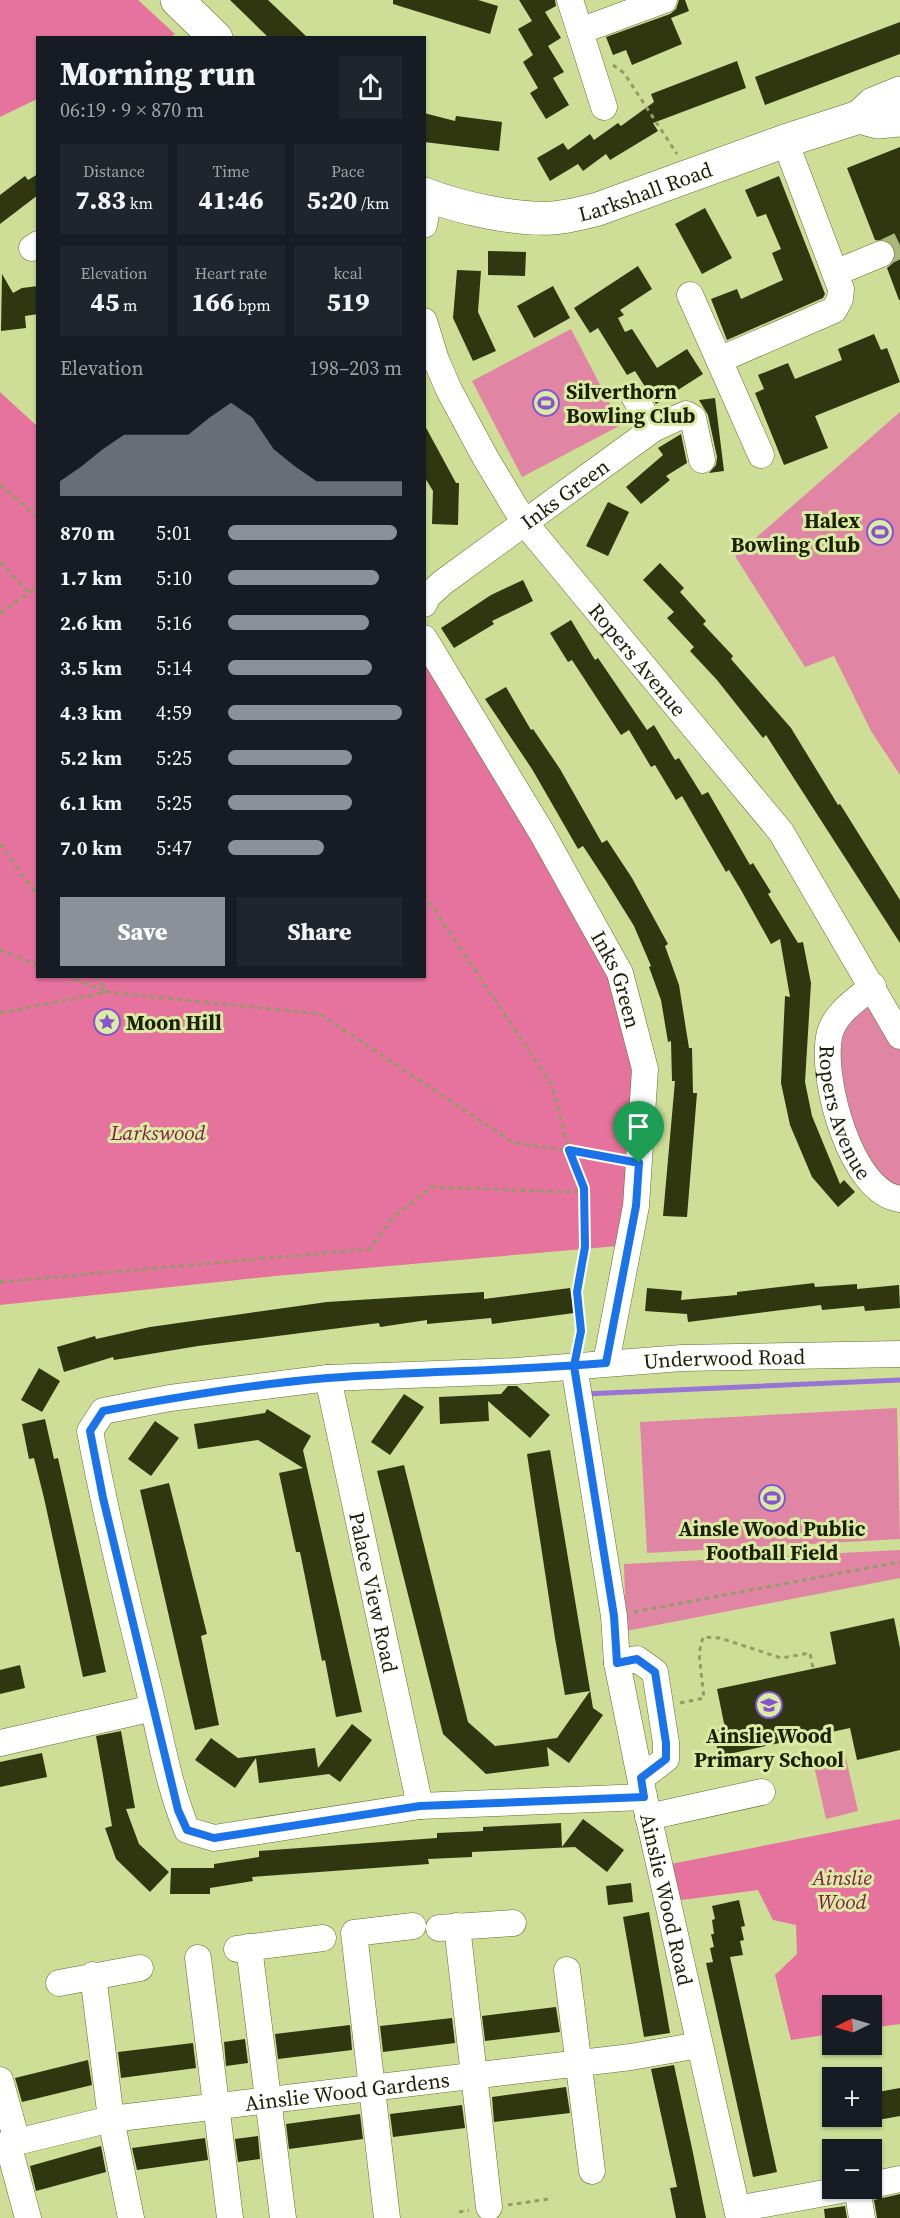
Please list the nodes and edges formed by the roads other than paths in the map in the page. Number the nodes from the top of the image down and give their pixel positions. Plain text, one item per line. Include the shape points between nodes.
1 (177, 0) edge
2 (570, 0) edge
3 (664, 0) edge
4 (580, 31) junction
5 (214, 36) edge
6 (900, 93) edge
7 (604, 107) dead end
8 (860, 117) junction
9 (900, 120) edge
10 (785, 141) junction
11 (426, 205) edge
12 (881, 254) tunnel mouth
13 (835, 273) junction
14 (690, 295) dead end
15 (426, 328) edge
16 (719, 360) junction
17 (635, 398) dead end
18 (662, 425) junction
19 (761, 455) dead end
20 (702, 460) dead end
21 (524, 522) junction
22 (426, 600) edge
23 (426, 641) edge
24 (873, 986) junction
25 (900, 1036) edge
26 (900, 1199) edge
27 (900, 1354) edge
28 (606, 1363) junction
29 (574, 1366) junction
30 (328, 1378) junction
31 (617, 1663) junction
32 (153, 1708) junction
33 (0, 1743) edge
34 (762, 1792) dead end
35 (644, 1797) junction
36 (420, 1806) junction
37 (513, 1923) dead end
38 (413, 1926) dead end
39 (323, 1938) dead end
40 (198, 1958) dead end
41 (140, 1968) dead end
42 (567, 1970) dead end
43 (93, 1975) junction
44 (59, 1983) dead end
45 (699, 2045) junction
46 (577, 2062) junction
47 (473, 2074) junction
48 (0, 2080) edge
49 (372, 2086) junction
50 (270, 2099) junction
51 (216, 2106) junction
52 (111, 2119) junction
53 (8, 2144) edge
54 (592, 2171) dead end
55 (900, 2179) edge
56 (882, 2183) edge
57 (822, 2195) edge
58 (859, 2199) edge
59 (489, 2207) dead end
60 (738, 2213) edge
61 (28, 2218) edge
62 (131, 2218) edge
63 (230, 2218) edge
64 (284, 2218) edge
65 (387, 2218) edge
66 (862, 2218) edge

1 - 5 main road
2 - 4 street
3 - 4 street
4 - 7 street
6 - 8 main road, Larkshall Road via 873,104
8 - 9 main road, Larkshall Road via 878,122
8 - 10 main road, Larkshall Road
10 - 11 main road, Larkshall Road via 573,215 529,217
10 - 13 street
12 - 13 street
13 - 16 street via 841,289 834,310
14 - 16 street
15 - 21 street, Ropers Avenue via 450,390
16 - 19 street
17 - 18 street
18 - 20 street via 686,414 693,418
18 - 21 street, Inks Green
21 - 22 street, Inks Green via 442,583
21 - 24 street, Ropers Avenue via 781,832
23 - 28 street, Inks Green via 542,833 620,972 645,1069 636,1206
24 - 25 street, Ropers Avenue
24 - 26 street, Ropers Avenue via 841,1013 829,1036 829,1081 842,1133 872,1185 888,1198
27 - 28 street, Underwood Road
28 - 29 street, Underwood Road
29 - 30 street, Underwood Road
29 - 31 street, Ainslie Wood Road via 614,1616
30 - 32 street, Underwood Road via 170,1398 103,1411 90,1431
30 - 36 street, Palace View Road
31 - 35 street, Ainslie Wood Road
31 - 35 street via 637,1659 655,1672 666,1759
32 - 33 street
32 - 36 street, Underwood Road via 178,1810 187,1830 214,1838
34 - 35 street
35 - 36 street
35 - 45 street, Ainslie Wood Road
37 - 47 street via 448,1927
38 - 49 street via 354,1933
39 - 50 street via 243,1948
40 - 51 street
41 - 43 street
42 - 46 street
43 - 44 street
43 - 52 street
45 - 46 street, Ainslie Wood Gardens
45 - 60 street, Ainslie Wood Road
46 - 47 street, Ainslie Wood Gardens
46 - 54 street
47 - 49 street, Ainslie Wood Gardens
47 - 59 street
48 - 53 street
49 - 50 street, Ainslie Wood Gardens
49 - 65 street
50 - 51 street, Ainslie Wood Gardens
50 - 64 street
51 - 52 street, Ainslie Wood Gardens
51 - 63 street
52 - 53 street, Ainslie Wood Gardens
52 - 62 street
53 - 61 street
55 - 56 street
57 - 60 street
58 - 66 street

